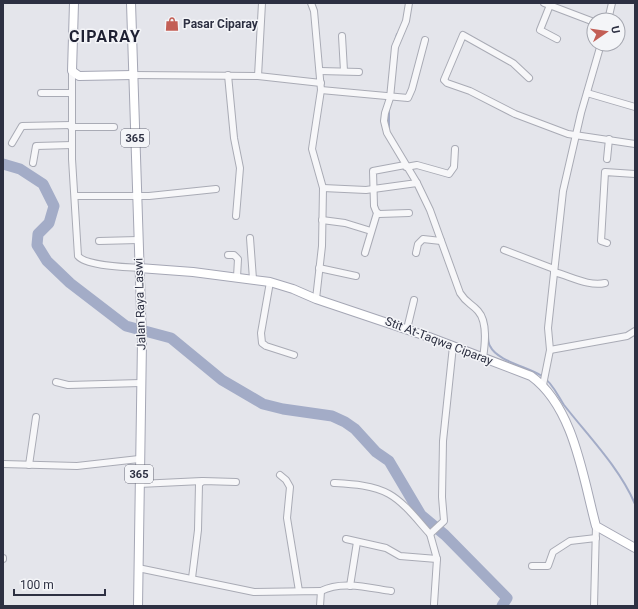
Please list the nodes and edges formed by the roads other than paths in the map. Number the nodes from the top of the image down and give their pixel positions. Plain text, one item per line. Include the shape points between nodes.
1 (74, 3) edge
2 (131, 3) edge
3 (262, 3) edge
4 (312, 3) edge
5 (409, 3) edge
6 (547, 4) edge
7 (586, 19) edge
8 (342, 36) dead end
9 (557, 39) dead end
10 (425, 40) dead end
11 (599, 52) edge
12 (72, 71) junction
13 (320, 71) junction
14 (344, 71) junction
15 (359, 72) dead end
16 (228, 74) junction
17 (133, 75) junction
18 (258, 76) junction
19 (529, 78) dead end
20 (321, 83) junction
21 (321, 90) junction
22 (41, 93) dead end
23 (72, 93) junction
24 (587, 93) junction
25 (390, 98) junction
26 (635, 107) edge
27 (71, 126) junction
28 (114, 127) dead end
29 (576, 135) junction
30 (608, 140) junction
31 (12, 143) dead end
32 (635, 144) edge
33 (72, 145) junction
34 (455, 149) dead end
35 (607, 159) dead end
36 (33, 163) dead end
37 (408, 166) junction
38 (635, 174) edge
39 (417, 183) junction
40 (323, 188) junction
41 (216, 189) dead end
42 (374, 190) junction
43 (137, 195) junction
44 (75, 196) junction
45 (377, 213) junction
46 (408, 213) dead end
47 (236, 216) dead end
48 (322, 220) junction
49 (371, 231) junction
50 (250, 238) dead end
51 (138, 240) junction
52 (99, 241) dead end
53 (441, 242) junction
54 (607, 243) dead end
55 (504, 250) dead end
56 (365, 253) dead end
57 (416, 253) dead end
58 (228, 255) dead end
59 (139, 268) junction
60 (320, 268) junction
61 (554, 271) junction
62 (356, 276) dead end
63 (237, 277) junction
64 (253, 279) junction
65 (270, 282) junction
66 (605, 283) dead end
67 (316, 300) junction
68 (414, 300) dead end
69 (407, 329) junction
70 (635, 331) edge
71 (453, 346) junction
72 (550, 350) junction
73 (294, 355) dead end
74 (483, 358) junction
75 (56, 382) dead end
76 (141, 383) junction
77 (543, 385) junction
78 (36, 417) dead end
79 (139, 459) junction
80 (3, 464) edge
81 (29, 465) junction
82 (280, 475) dead end
83 (202, 481) junction
84 (236, 482) dead end
85 (139, 484) junction
86 (334, 484) dead end
87 (596, 526) junction
88 (431, 533) junction
89 (596, 538) junction
90 (346, 539) dead end
91 (357, 542) junction
92 (635, 548) edge
93 (437, 559) junction
94 (532, 566) dead end
95 (138, 568) junction
96 (192, 578) junction
97 (350, 586) junction
98 (299, 591) junction
99 (321, 591) junction
100 (391, 591) dead end
101 (434, 604) dead end
102 (138, 606) edge
103 (320, 606) edge
104 (594, 606) edge

1 - 12 main road
2 - 17 main road, Jalan Raya Laswi / 365
3 - 18 street
4 - 13 street
5 - 25 street via 406,21 395,47
6 - 7 street
6 - 9 street via 540,30
8 - 14 street
10 - 25 street via 410,96 405,99
11 - 24 street
12 - 17 main road via 79,76
12 - 23 street
13 - 14 street
13 - 20 street
14 - 15 street
16 - 17 street
16 - 18 street
16 - 47 street via 240,168
17 - 43 main road, Jalan Raya Laswi / 365
18 - 20 street
19 - 29 street via 513,63 463,35 444,78 447,83 470,91 515,114
20 - 21 street
21 - 25 street
21 - 40 street via 312,144
22 - 23 street
23 - 27 street
24 - 26 street
24 - 29 street
25 - 37 street via 384,121 387,133
27 - 28 street
27 - 31 street via 22,126
27 - 33 street
29 - 30 street
29 - 61 street via 563,192
30 - 32 street
30 - 35 street
33 - 36 street via 36,146
33 - 44 street
34 - 37 street via 454,167 449,174
37 - 39 street
37 - 42 street via 373,172
38 - 54 street via 605,172 601,241
39 - 42 street
39 - 53 street
40 - 42 street
40 - 48 street
41 - 43 street
42 - 45 street via 374,206
43 - 44 street
43 - 51 main road, Jalan Raya Laswi / 365
44 - 59 street via 77,252 81,259
45 - 46 street
45 - 49 street
48 - 49 street via 345,223
48 - 60 street
49 - 56 street
50 - 64 street
51 - 52 street
51 - 59 main road, Jalan Raya Laswi / 365
53 - 57 street via 423,239 418,244
53 - 74 street via 460,293 467,303 479,311 485,330
55 - 61 street
58 - 63 street via 238,259
59 - 63 main road, Stit At-Taqwa Ciparay
59 - 76 main road, Jalan Raya Laswi / 365
60 - 62 street
60 - 67 street
61 - 66 street via 591,284
61 - 72 street via 548,328
63 - 64 main road, Stit At-Taqwa Ciparay
64 - 65 main road, Stit At-Taqwa Ciparay
65 - 67 main road, Stit At-Taqwa Ciparay via 294,289
65 - 73 street via 261,333 262,343
67 - 69 main road, Stit At-Taqwa Ciparay
68 - 69 street
69 - 71 main road, Stit At-Taqwa Ciparay
70 - 72 street via 627,336
71 - 74 main road, Stit At-Taqwa Ciparay
71 - 88 street via 443,441 444,521
72 - 77 street
74 - 77 main road, Stit At-Taqwa Ciparay via 531,376
75 - 76 street via 68,386
76 - 79 main road, Jalan Raya Laswi / 365
77 - 87 main road, Stit At-Taqwa Ciparay via 562,414 576,451
78 - 81 street
79 - 81 street via 77,466
79 - 85 main road, Jalan Raya Laswi / 365
80 - 81 street
82 - 98 street via 290,487 287,518
83 - 84 street
83 - 85 street
83 - 96 street via 199,485 198,530
85 - 95 main road, Jalan Raya Laswi / 365
86 - 88 street via 359,484 390,494
87 - 89 street
87 - 92 main road
88 - 93 street
89 - 94 street via 570,541 553,552 548,566
89 - 104 street
90 - 91 street
91 - 93 street via 386,548 400,556
91 - 97 street
93 - 101 street
95 - 96 street
95 - 102 main road, Jalan Raya Laswi / 365
96 - 98 street via 254,592
97 - 99 street via 332,586
97 - 100 street
98 - 99 street
99 - 103 street

